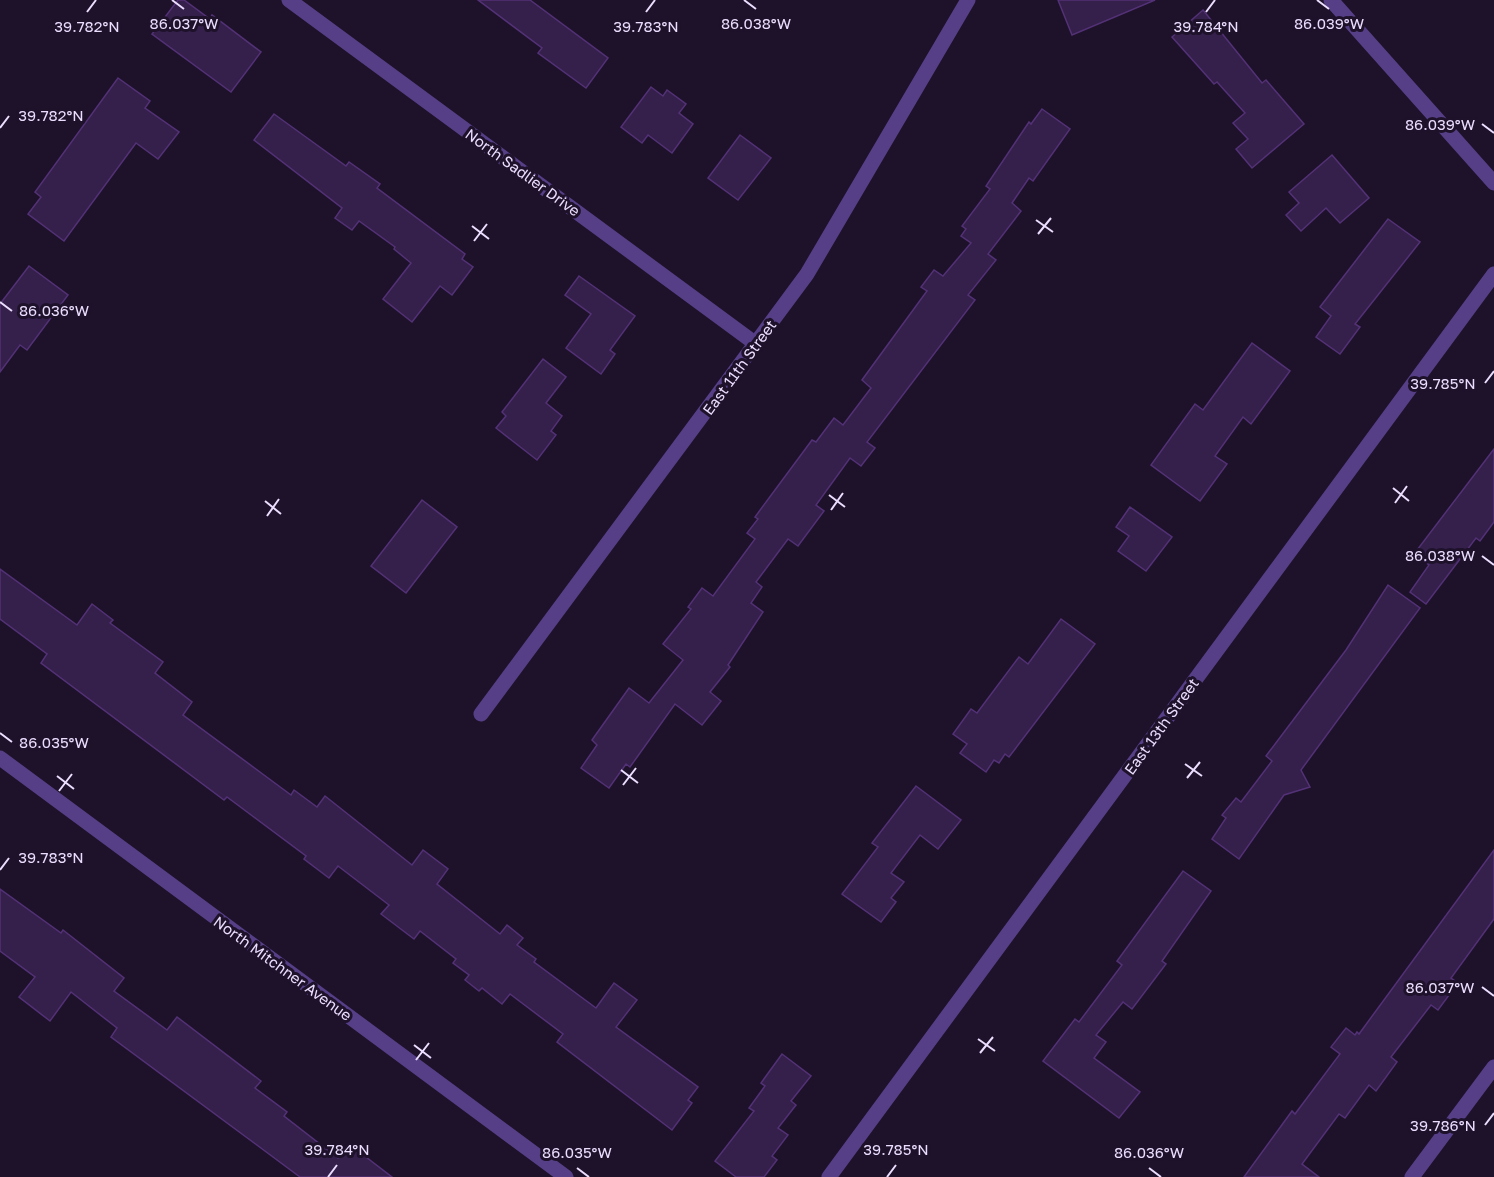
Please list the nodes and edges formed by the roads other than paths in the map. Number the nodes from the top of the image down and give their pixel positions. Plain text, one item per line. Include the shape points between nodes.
1 (290, 0) edge
2 (968, 0) edge
3 (1331, 0) edge
4 (1494, 183) edge
5 (1494, 274) edge
6 (756, 344) junction
7 (481, 714) dead end
8 (0, 758) edge
9 (1494, 1067) edge
10 (566, 1177) edge
11 (829, 1177) edge
12 (1412, 1177) edge

1 - 6 street, North Sadlier Drive
2 - 6 street, East 11th Street via 813,264
3 - 4 street
5 - 11 street, East 13th Street
6 - 7 street, East 11th Street
8 - 10 street, North Mitchner Avenue
9 - 12 street

